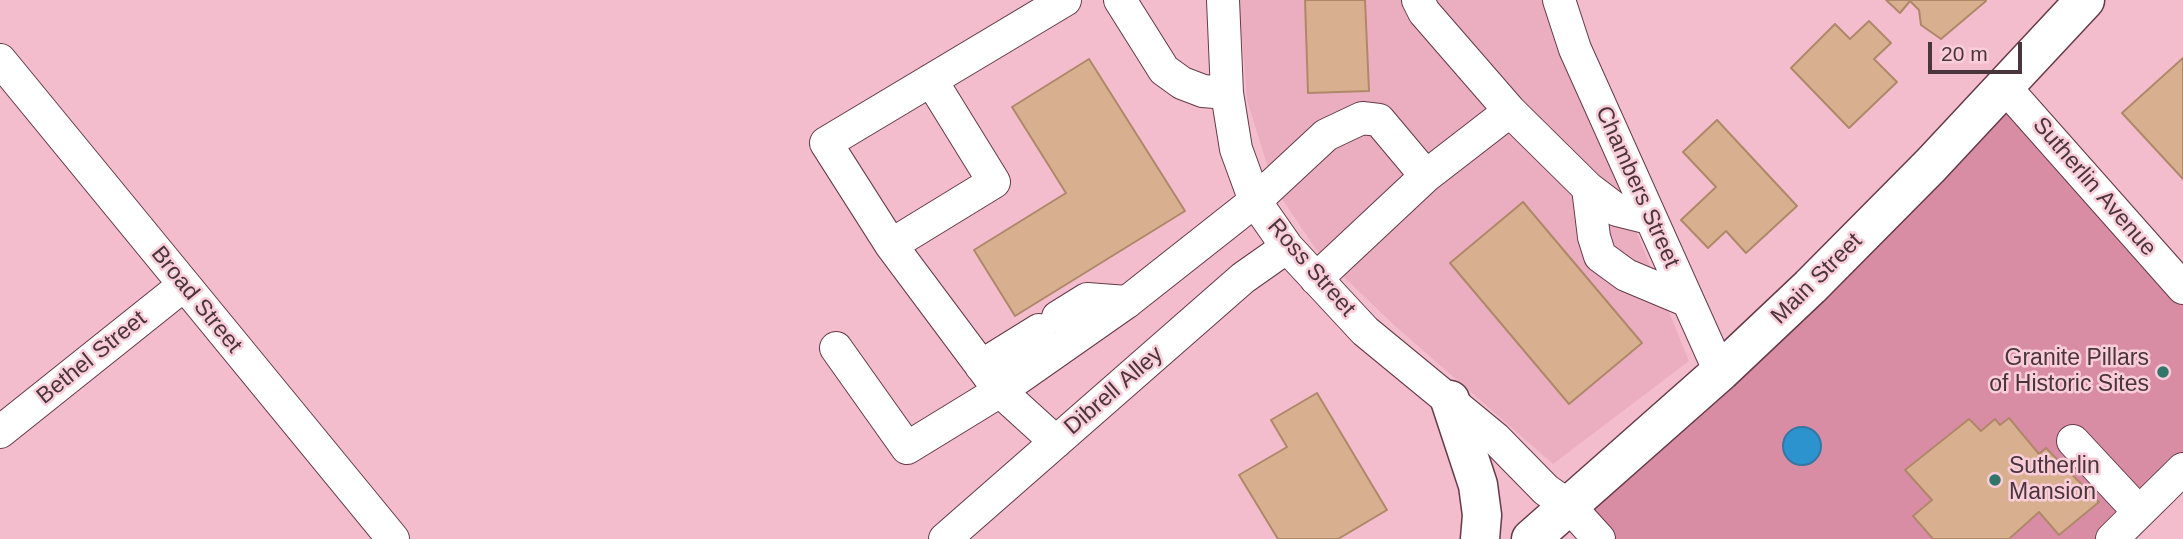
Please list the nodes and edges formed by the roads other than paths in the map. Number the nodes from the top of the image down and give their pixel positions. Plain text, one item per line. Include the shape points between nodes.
1 (1065, 0) edge
2 (1120, 0) edge
3 (1223, 0) edge
4 (1559, 0) edge
5 (2085, 0) edge
6 (1425, 10) edge
7 (0, 60) edge
8 (931, 80) junction
9 (2004, 86) junction
10 (1227, 93) junction
11 (1510, 111) junction
12 (1426, 176) junction
13 (1588, 188) junction
14 (1255, 201) junction
15 (1650, 218) junction
16 (891, 245) junction
17 (1287, 247) junction
18 (1316, 279) junction
19 (184, 285) junction
20 (2183, 288) edge
21 (1688, 301) junction
22 (1127, 302) junction
23 (836, 348) dead end
24 (1720, 372) junction
25 (990, 378) junction
26 (1450, 400) junction
27 (0, 432) edge
28 (2073, 441) dead end
29 (1056, 442) junction
30 (2183, 469) edge
31 (1569, 506) junction
32 (2139, 512) junction
33 (393, 539) edge
34 (945, 539) edge
35 (1480, 539) edge
36 (1531, 539) edge
37 (1599, 539) edge
38 (2112, 539) edge

1 - 8 street
2 - 10 street via 1164,70 1181,83
3 - 10 street, Ross Street
4 - 15 street, Chambers Street via 1575,49
5 - 9 main road, Main Street
6 - 11 street
7 - 19 street, Broad Street
8 - 16 street via 994,182
8 - 16 street via 826,143
9 - 20 street, Sutherlin Avenue
9 - 24 main road, Main Street via 1810,287
10 - 14 street, Ross Street via 1236,149
11 - 12 street
11 - 13 street
12 - 14 street via 1379,120 1362,118 1326,135
12 - 18 street
13 - 15 street via 1617,210
13 - 21 street via 1600,256 1626,275
14 - 17 street, Ross Street
14 - 22 street
15 - 21 street, Chambers Street
16 - 25 street
17 - 18 street, Ross Street
17 - 29 street, Dibrell Alley via 1243,278
18 - 26 street, Ross Street via 1365,331
19 - 27 street, Bethel Street
19 - 33 street, Broad Street
21 - 24 street, Chambers Street
22 - 25 street
22 - 25 street via 1087,299 1048,323
23 - 25 street via 907,448
24 - 31 main road, Main Street
25 - 29 street
26 - 31 street, Ross Street via 1546,491
26 - 35 main road via 1478,485
28 - 32 street
29 - 34 street, Dibrell Alley
30 - 32 street
31 - 36 main road, Main Street
31 - 37 street, Ross Street
32 - 38 street

